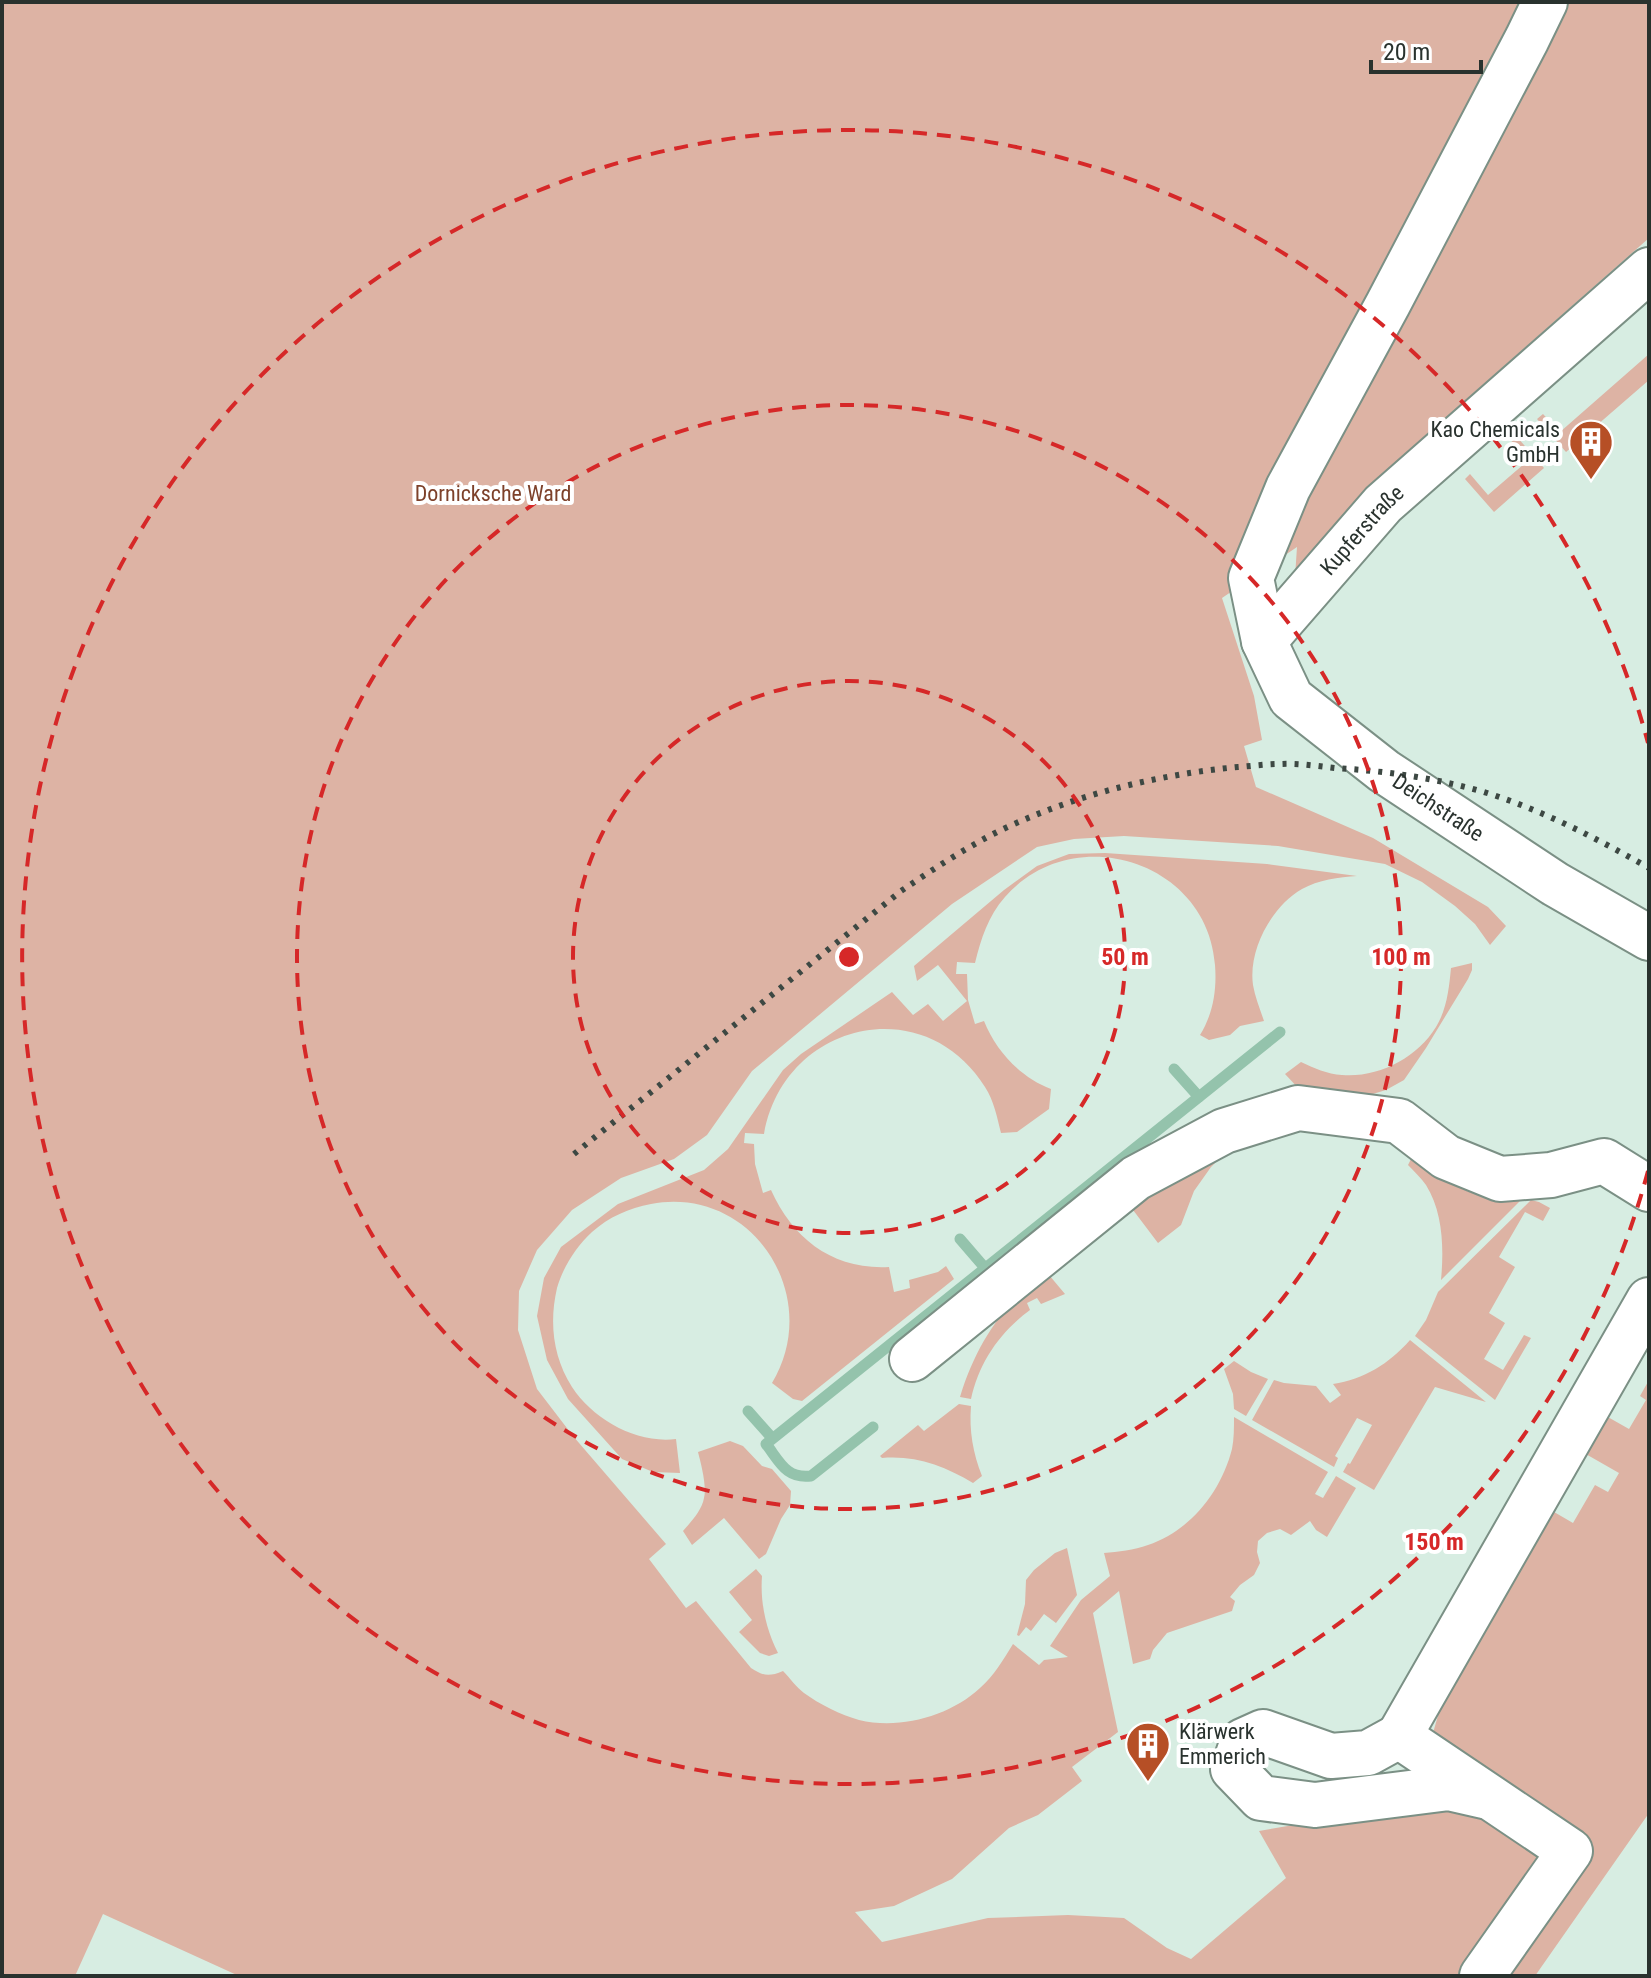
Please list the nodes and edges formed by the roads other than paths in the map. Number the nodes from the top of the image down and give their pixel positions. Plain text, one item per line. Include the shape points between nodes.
1 (1545, 2) edge
2 (1649, 270) edge
3 (1264, 641) junction
4 (1649, 938) edge
5 (1649, 1189) edge
6 (1649, 1300) edge
7 (912, 1359) dead end
8 (1399, 1736) junction
9 (1506, 1808) junction
10 (1482, 1976) edge

1 - 3 street, Deichstraße via 1288,488 1251,578
2 - 3 street, Kupferstraße via 1383,504
3 - 4 street, Deichstraße via 1291,698 1384,771 1555,884
5 - 7 street via 1604,1161 1551,1175 1500,1179 1446,1157 1399,1121 1298,1108 1224,1131 1136,1178
6 - 8 street
8 - 9 street
8 - 9 street via 1368,1753 1331,1756 1263,1732 1243,1741 1233,1769 1261,1798 1315,1805 1449,1788
9 - 10 street via 1570,1851

